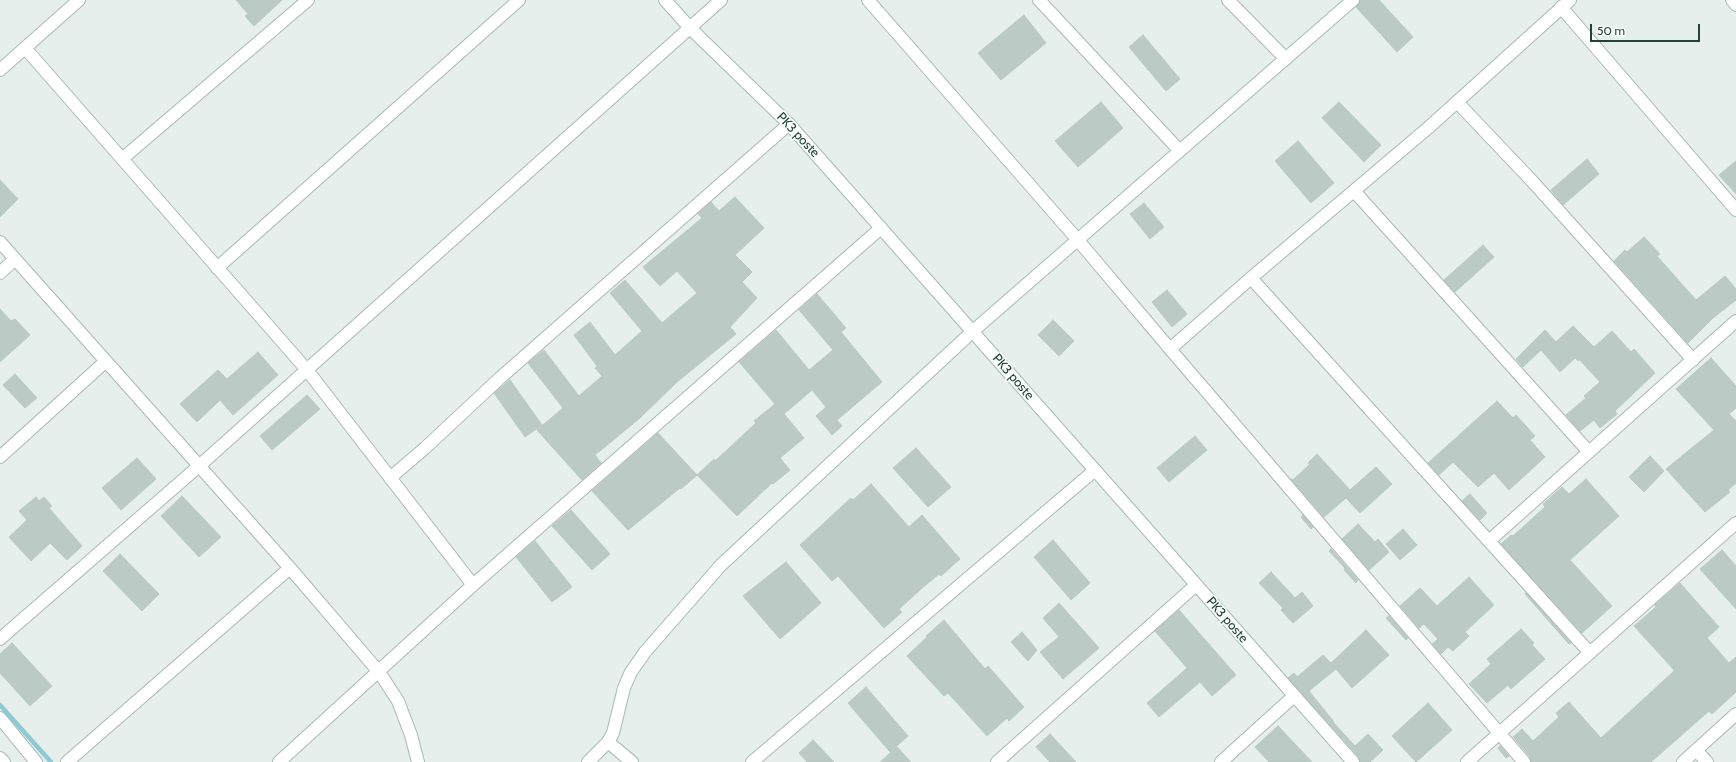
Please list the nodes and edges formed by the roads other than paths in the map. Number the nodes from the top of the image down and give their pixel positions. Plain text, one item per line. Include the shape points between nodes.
1 (79, 0) edge
2 (308, 0) edge
3 (519, 0) edge
4 (665, 0) edge
5 (721, 0) edge
6 (868, 0) edge
7 (1040, 0) edge
8 (1228, 0) edge
9 (1353, 0) edge
10 (1732, 0) edge
11 (1566, 4) edge
12 (1736, 5) edge
13 (690, 28) junction
14 (25, 48) junction
15 (1286, 59) junction
16 (0, 70) edge
17 (1457, 102) junction
18 (790, 124) junction
19 (1179, 150) junction
20 (122, 159) junction
21 (1354, 191) junction
22 (1736, 210) edge
23 (881, 228) junction
24 (1077, 239) junction
25 (0, 242) edge
26 (15, 259) junction
27 (217, 268) junction
28 (0, 273) edge
29 (1251, 278) junction
30 (1736, 321) edge
31 (973, 331) junction
32 (1170, 349) junction
33 (1693, 360) junction
34 (106, 361) junction
35 (307, 370) junction
36 (1589, 452) junction
37 (0, 457) edge
38 (199, 466) junction
39 (1095, 470) junction
40 (390, 478) junction
41 (1736, 523) edge
42 (1489, 541) junction
43 (290, 568) junction
44 (473, 584) junction
45 (1196, 585) junction
46 (0, 639) edge
47 (1590, 652) junction
48 (379, 672) junction
49 (1294, 696) junction
50 (1736, 714) edge
51 (0, 718) edge
52 (1500, 734) junction
53 (608, 742) junction
54 (1696, 750) junction
55 (0, 758) edge
56 (4, 762) edge
57 (36, 762) edge
58 (67, 762) edge
59 (279, 762) edge
60 (418, 762) edge
61 (588, 762) edge
62 (632, 762) edge
63 (752, 762) edge
64 (997, 762) edge
65 (1221, 762) edge
66 (1353, 762) edge
67 (1467, 762) edge
68 (1524, 762) edge
69 (1682, 762) edge
70 (1707, 762) edge

1 - 14 street
2 - 20 street
3 - 27 street
4 - 13 street, PK3 poste
5 - 13 street
6 - 24 street
7 - 19 street
8 - 15 street
9 - 15 street
10 - 12 street
11 - 17 street
11 - 22 street
13 - 18 street, PK3 poste
13 - 35 street
14 - 16 street
14 - 20 street
15 - 19 street
17 - 21 street
17 - 33 street via 1532,181
18 - 23 street, PK3 poste
18 - 40 street
19 - 24 street
20 - 27 street
21 - 29 street
21 - 36 street
23 - 31 street, PK3 poste
23 - 44 street
24 - 31 street
24 - 32 street
25 - 26 street
26 - 28 street
26 - 34 street
27 - 35 street
29 - 32 street
29 - 42 street
30 - 33 street
31 - 39 street, PK3 poste
31 - 53 street via 716,571 645,652 631,672
32 - 52 street
33 - 36 street
34 - 37 street
34 - 38 street
35 - 38 street
35 - 40 street
36 - 42 street
38 - 43 street
38 - 46 street
39 - 45 street, PK3 poste
39 - 63 street
40 - 44 street
41 - 47 street
42 - 47 street
43 - 48 street
43 - 58 street
44 - 48 street
45 - 49 street, PK3 poste
45 - 64 street
47 - 52 street
48 - 59 street
48 - 60 street via 398,701
49 - 65 street
49 - 66 street, PK3 poste
50 - 54 street
51 - 57 street
52 - 67 street
52 - 68 street
53 - 61 street
53 - 62 street
54 - 69 street
54 - 70 street
55 - 56 street

